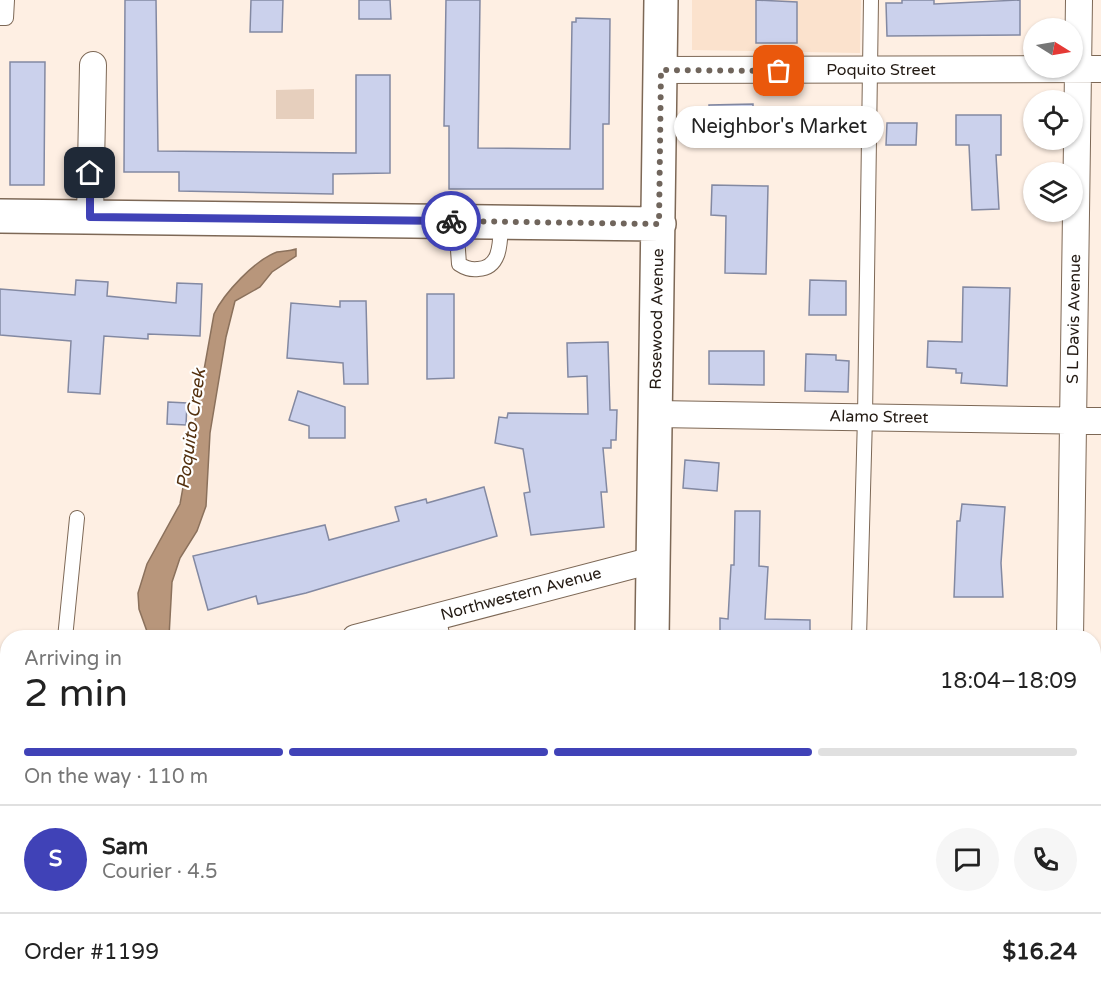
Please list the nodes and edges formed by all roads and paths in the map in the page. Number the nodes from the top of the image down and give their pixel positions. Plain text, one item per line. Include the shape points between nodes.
1 (7, 0) edge
2 (661, 0) edge
3 (871, 0) edge
4 (1079, 0) edge
5 (0, 18) edge
6 (93, 65) dead end
7 (1089, 69) edge
8 (661, 70) junction
9 (870, 71) junction
10 (0, 216) edge
11 (90, 217) junction
12 (456, 222) junction
13 (501, 222) junction
14 (659, 224) junction
15 (656, 414) junction
16 (866, 417) junction
17 (1073, 420) junction
18 (1101, 421) edge
19 (77, 518) dead end
20 (653, 560) junction
21 (440, 627) edge
22 (66, 630) edge
23 (417, 630) edge
24 (652, 630) edge
25 (859, 630) edge
26 (1070, 630) edge

1 - 5 lane via 6,18
2 - 8 street, Rosewood Avenue
3 - 9 lane
4 - 7 street, S L Davis Avenue
6 - 11 street
7 - 9 street, Poquito Street
7 - 17 street, S L Davis Avenue
8 - 9 street, Poquito Street
8 - 14 street, Rosewood Avenue
9 - 16 lane
10 - 11 street
11 - 12 street
12 - 13 street
12 - 13 lane via 459,264 473,270 485,269 499,252
13 - 14 street
14 - 15 street, Rosewood Avenue
15 - 16 street, Alamo Street
15 - 20 street, Rosewood Avenue
16 - 17 street, Alamo Street
16 - 25 lane
17 - 18 street, Alamo Street
17 - 26 street, S L Davis Avenue
19 - 22 lane
20 - 21 street, Northwestern Avenue
20 - 24 street, Rosewood Avenue
21 - 23 street, Northwestern Avenue

